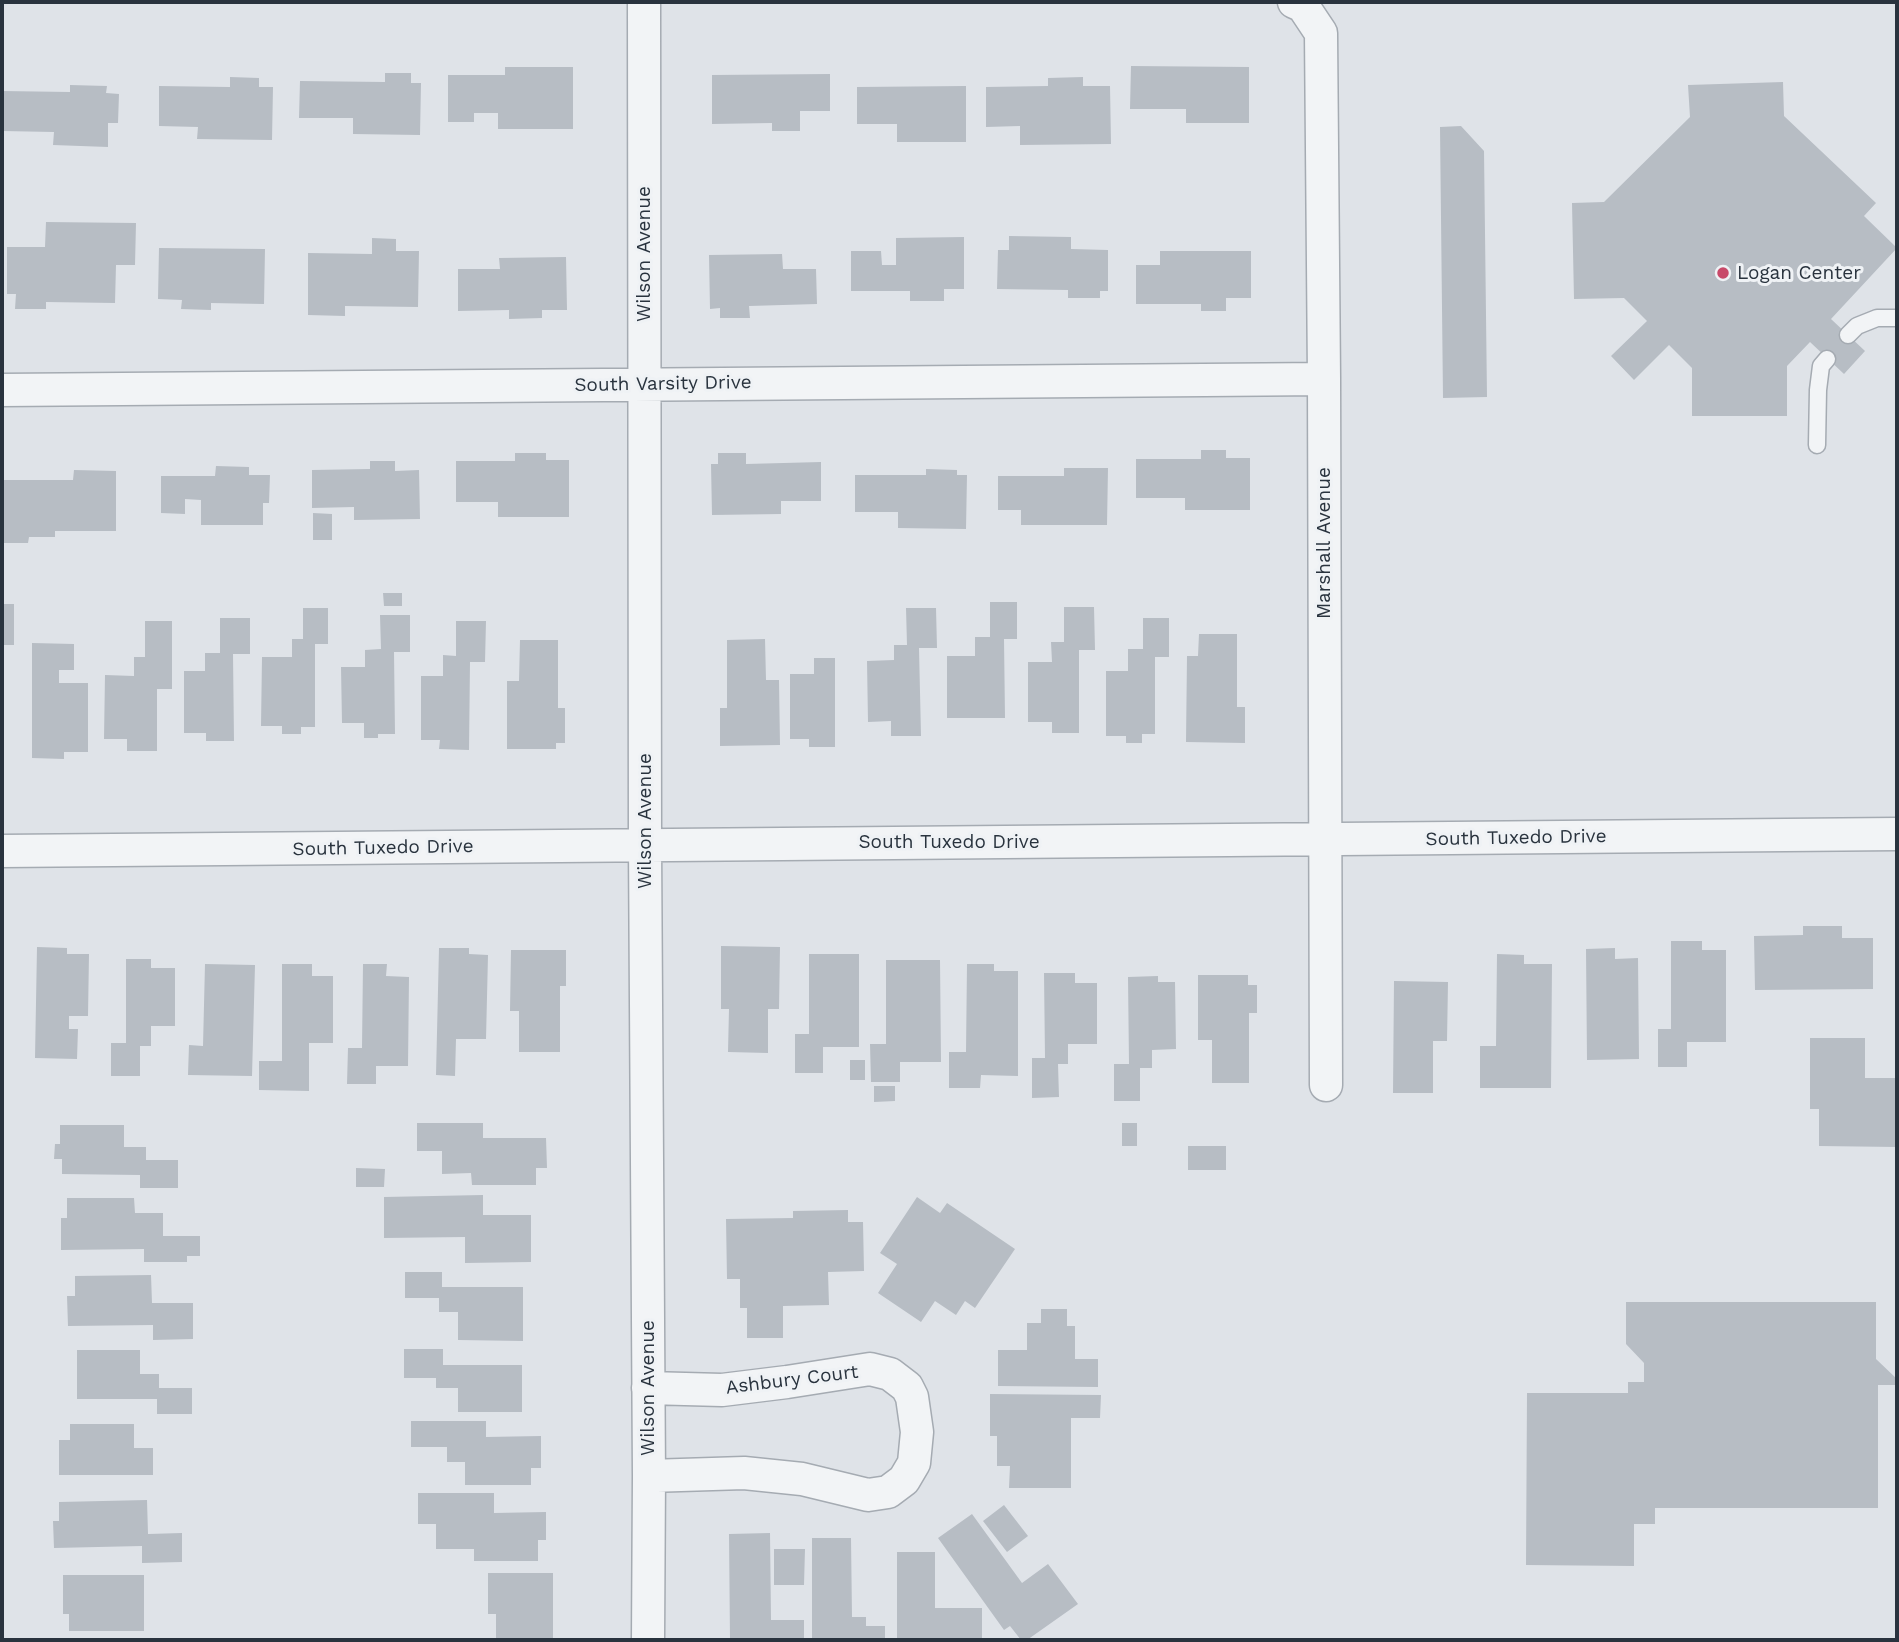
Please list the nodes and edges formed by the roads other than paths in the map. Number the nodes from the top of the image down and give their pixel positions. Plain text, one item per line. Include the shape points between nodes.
1 (644, 2) edge
2 (1299, 4) edge
3 (1897, 318) edge
4 (1848, 335) dead end
5 (1827, 359) dead end
6 (1324, 379) junction
7 (644, 384) junction
8 (2, 390) edge
9 (1816, 445) dead end
10 (1897, 834) edge
11 (1325, 839) junction
12 (645, 845) junction
13 (2, 851) edge
14 (1326, 1085) dead end
15 (648, 1388) junction
16 (649, 1476) junction
17 (648, 1640) edge

1 - 7 street, Wilson Avenue
2 - 6 street, Marshall Avenue via 1321,33
3 - 4 lane via 1878,318
5 - 9 lane via 1821,366
6 - 7 street, South Varsity Drive
6 - 11 street, Marshall Avenue
7 - 8 street, South Varsity Drive
7 - 12 street, Wilson Avenue
10 - 11 street, South Tuxedo Drive
11 - 12 street, South Tuxedo Drive
11 - 14 street, Marshall Avenue
12 - 13 street, South Tuxedo Drive
12 - 15 street, Wilson Avenue
15 - 16 street, Wilson Avenue
15 - 16 street, Ashbury Court via 722,1390 870,1369 890,1374 907,1387 917,1432 914,1463 904,1480 888,1492 869,1495 802,1479 744,1473
16 - 17 street, Wilson Avenue

